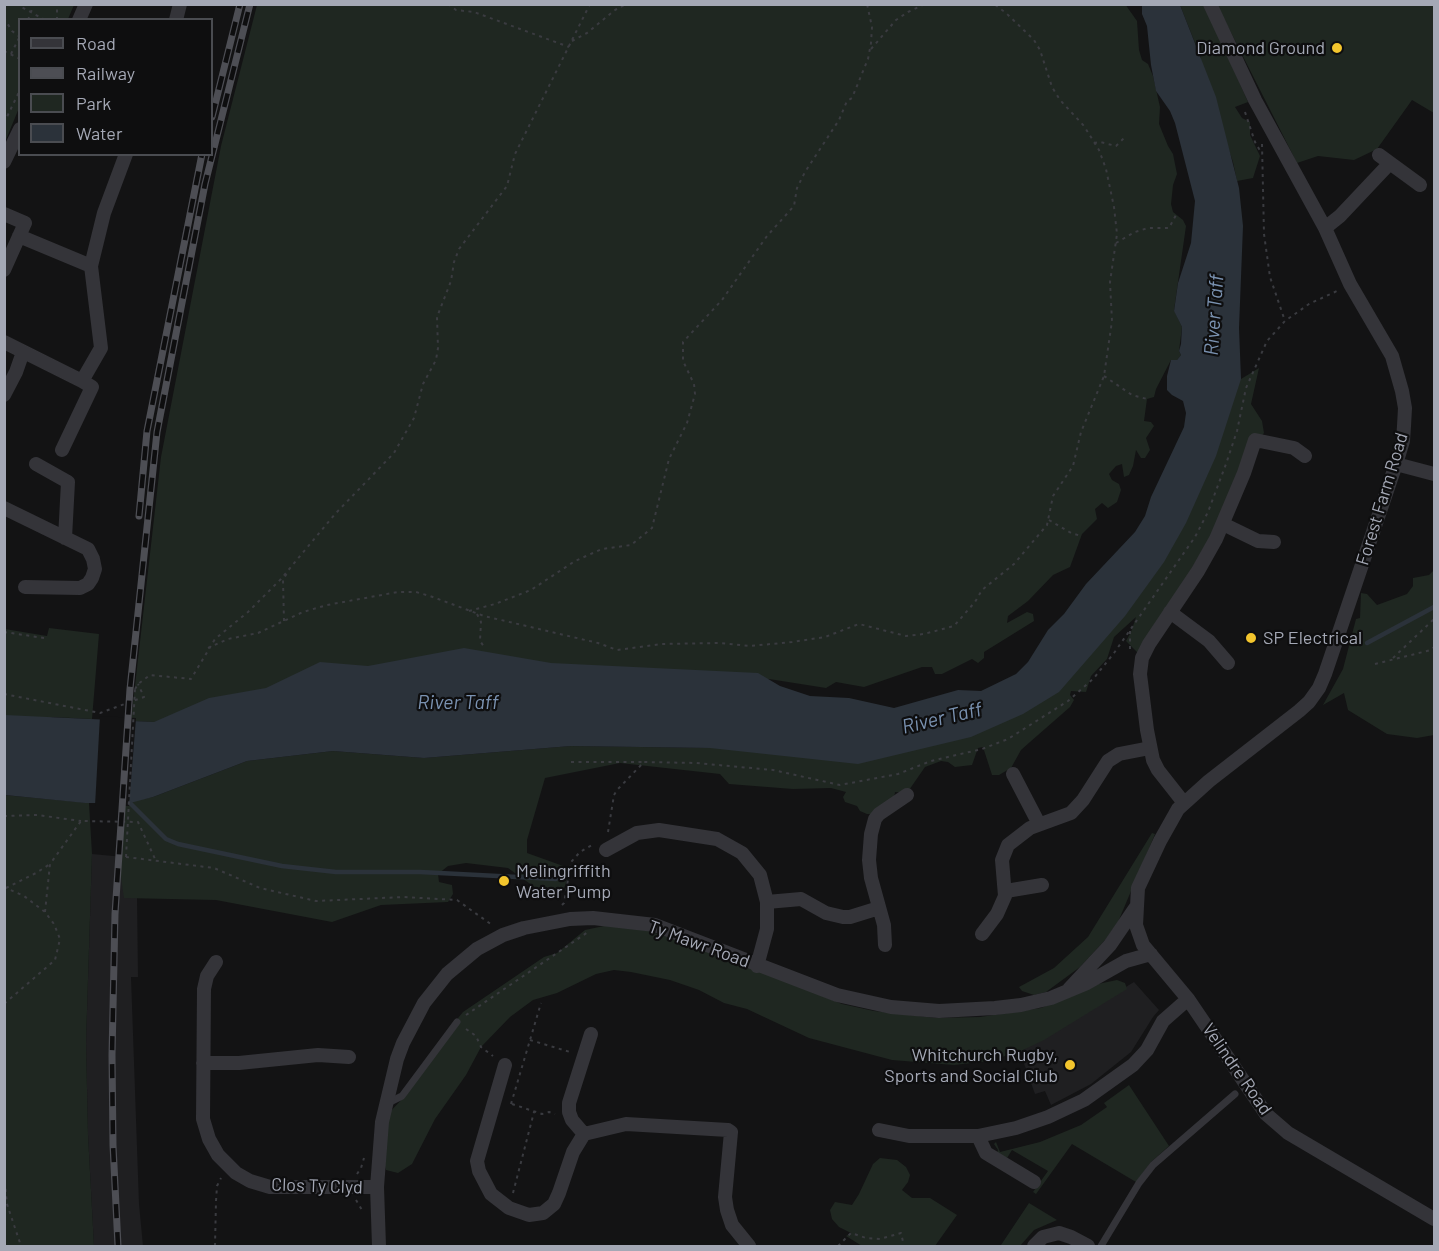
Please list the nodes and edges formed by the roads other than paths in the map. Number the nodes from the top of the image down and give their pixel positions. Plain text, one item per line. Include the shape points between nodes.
1 (86, 4) edge
2 (1210, 4) edge
3 (80, 18) edge
4 (18, 133) edge
5 (125, 156) edge
6 (4, 162) edge
7 (1420, 185) dead end
8 (4, 214) edge
9 (1325, 228) junction
10 (19, 237) junction
11 (91, 266) junction
12 (4, 270) edge
13 (4, 342) edge
14 (23, 352) junction
15 (82, 381) junction
16 (4, 395) edge
17 (62, 450) dead end
18 (1305, 456) dead end
19 (36, 464) dead end
20 (1396, 464) junction
21 (1434, 474) edge
22 (4, 508) edge
23 (1223, 524) junction
24 (66, 538) junction
25 (1274, 542) dead end
26 (25, 587) dead end
27 (1170, 612) junction
28 (1228, 663) dead end
29 (1150, 748) junction
30 (1013, 774) dead end
31 (907, 795) dead end
32 (1184, 803) junction
33 (1039, 824) junction
34 (603, 842) road end
35 (1042, 885) dead end
36 (1006, 891) junction
37 (768, 902) junction
38 (1136, 907) junction
39 (879, 908) junction
40 (982, 934) dead end
41 (885, 945) dead end
42 (1151, 954) junction
43 (216, 962) dead end
44 (757, 966) junction
45 (1065, 993) junction
46 (1188, 999) junction
47 (457, 1022) road end
48 (591, 1034) dead end
49 (350, 1057) dead end
50 (203, 1063) junction
51 (505, 1065) road end
52 (1234, 1094) dead end
53 (386, 1105) junction
54 (879, 1130) dead end
55 (584, 1134) junction
56 (978, 1136) junction
57 (1034, 1182) dead end
58 (377, 1187) junction
59 (1434, 1219) edge
60 (379, 1246) edge
61 (749, 1246) edge
62 (1034, 1246) edge
63 (1088, 1246) edge
64 (1101, 1246) edge

1 - 3 street
2 - 9 street, Forest Farm Road via 1255,100
4 - 6 street
5 - 11 street via 104,213
7 - 9 street via 1384,159 1340,216
8 - 10 street via 25,223
9 - 20 street, Forest Farm Road via 1399,375 1405,408 1403,441
10 - 11 street
10 - 12 street
11 - 15 street via 101,348
13 - 14 street
14 - 15 street
14 - 16 street
15 - 17 street via 92,387
18 - 23 street via 1294,448 1255,440
19 - 24 street via 68,482
20 - 21 street
20 - 32 street, Forest Farm Road via 1319,688 1299,711
22 - 24 street
23 - 25 street via 1258,541
23 - 27 street
24 - 26 street via 88,549 93,559 95,569 88,584 80,588
27 - 28 street via 1209,640
27 - 29 street via 1140,665
29 - 32 street via 1158,770
29 - 33 street via 1119,754 1108,761 1077,807 1065,817
30 - 33 street
31 - 39 street via 879,814 872,826 869,860
32 - 38 street, Forest Farm Road via 1146,870 1138,888
33 - 36 street via 1008,845 1001,868
34 - 37 street via 648,830 717,839 742,853 752,864 760,875
35 - 36 street
36 - 40 street
37 - 39 street via 801,899 826,913 843,917
37 - 44 street via 767,929
38 - 42 street, Forest Farm Road via 1138,933
38 - 45 street via 1110,945
39 - 41 street
42 - 45 street, Ty Mawr Road via 1120,964
42 - 46 street, Velindre Road
43 - 50 street, Clos Ty Clyd via 204,982
44 - 45 street, Ty Mawr Road via 837,995 891,1007 939,1011 995,1008
44 - 53 street, Ty Mawr Road via 655,925 570,919 524,928 488,942 464,958 436,987 409,1029
46 - 56 street via 1163,1022 1141,1057 1093,1095 1032,1124
46 - 59 street, Velindre Road via 1259,1106 1280,1128
47 - 53 lane via 402,1096
48 - 55 street via 569,1103 572,1120
49 - 50 street via 318,1055
50 - 58 street, Clos Ty Clyd via 203,1119 218,1155 236,1173 270,1187
51 - 55 street via 477,1161 491,1194 509,1208 529,1215 543,1213 554,1204 573,1152
52 - 64 lane via 1153,1165
53 - 58 street, Ty Mawr Road
54 - 56 street via 909,1136
55 - 61 street via 626,1124 731,1132 727,1210 732,1224
56 - 57 street via 986,1153
58 - 60 street, Ty Mawr Road
62 - 63 street via 1042,1237 1059,1233

